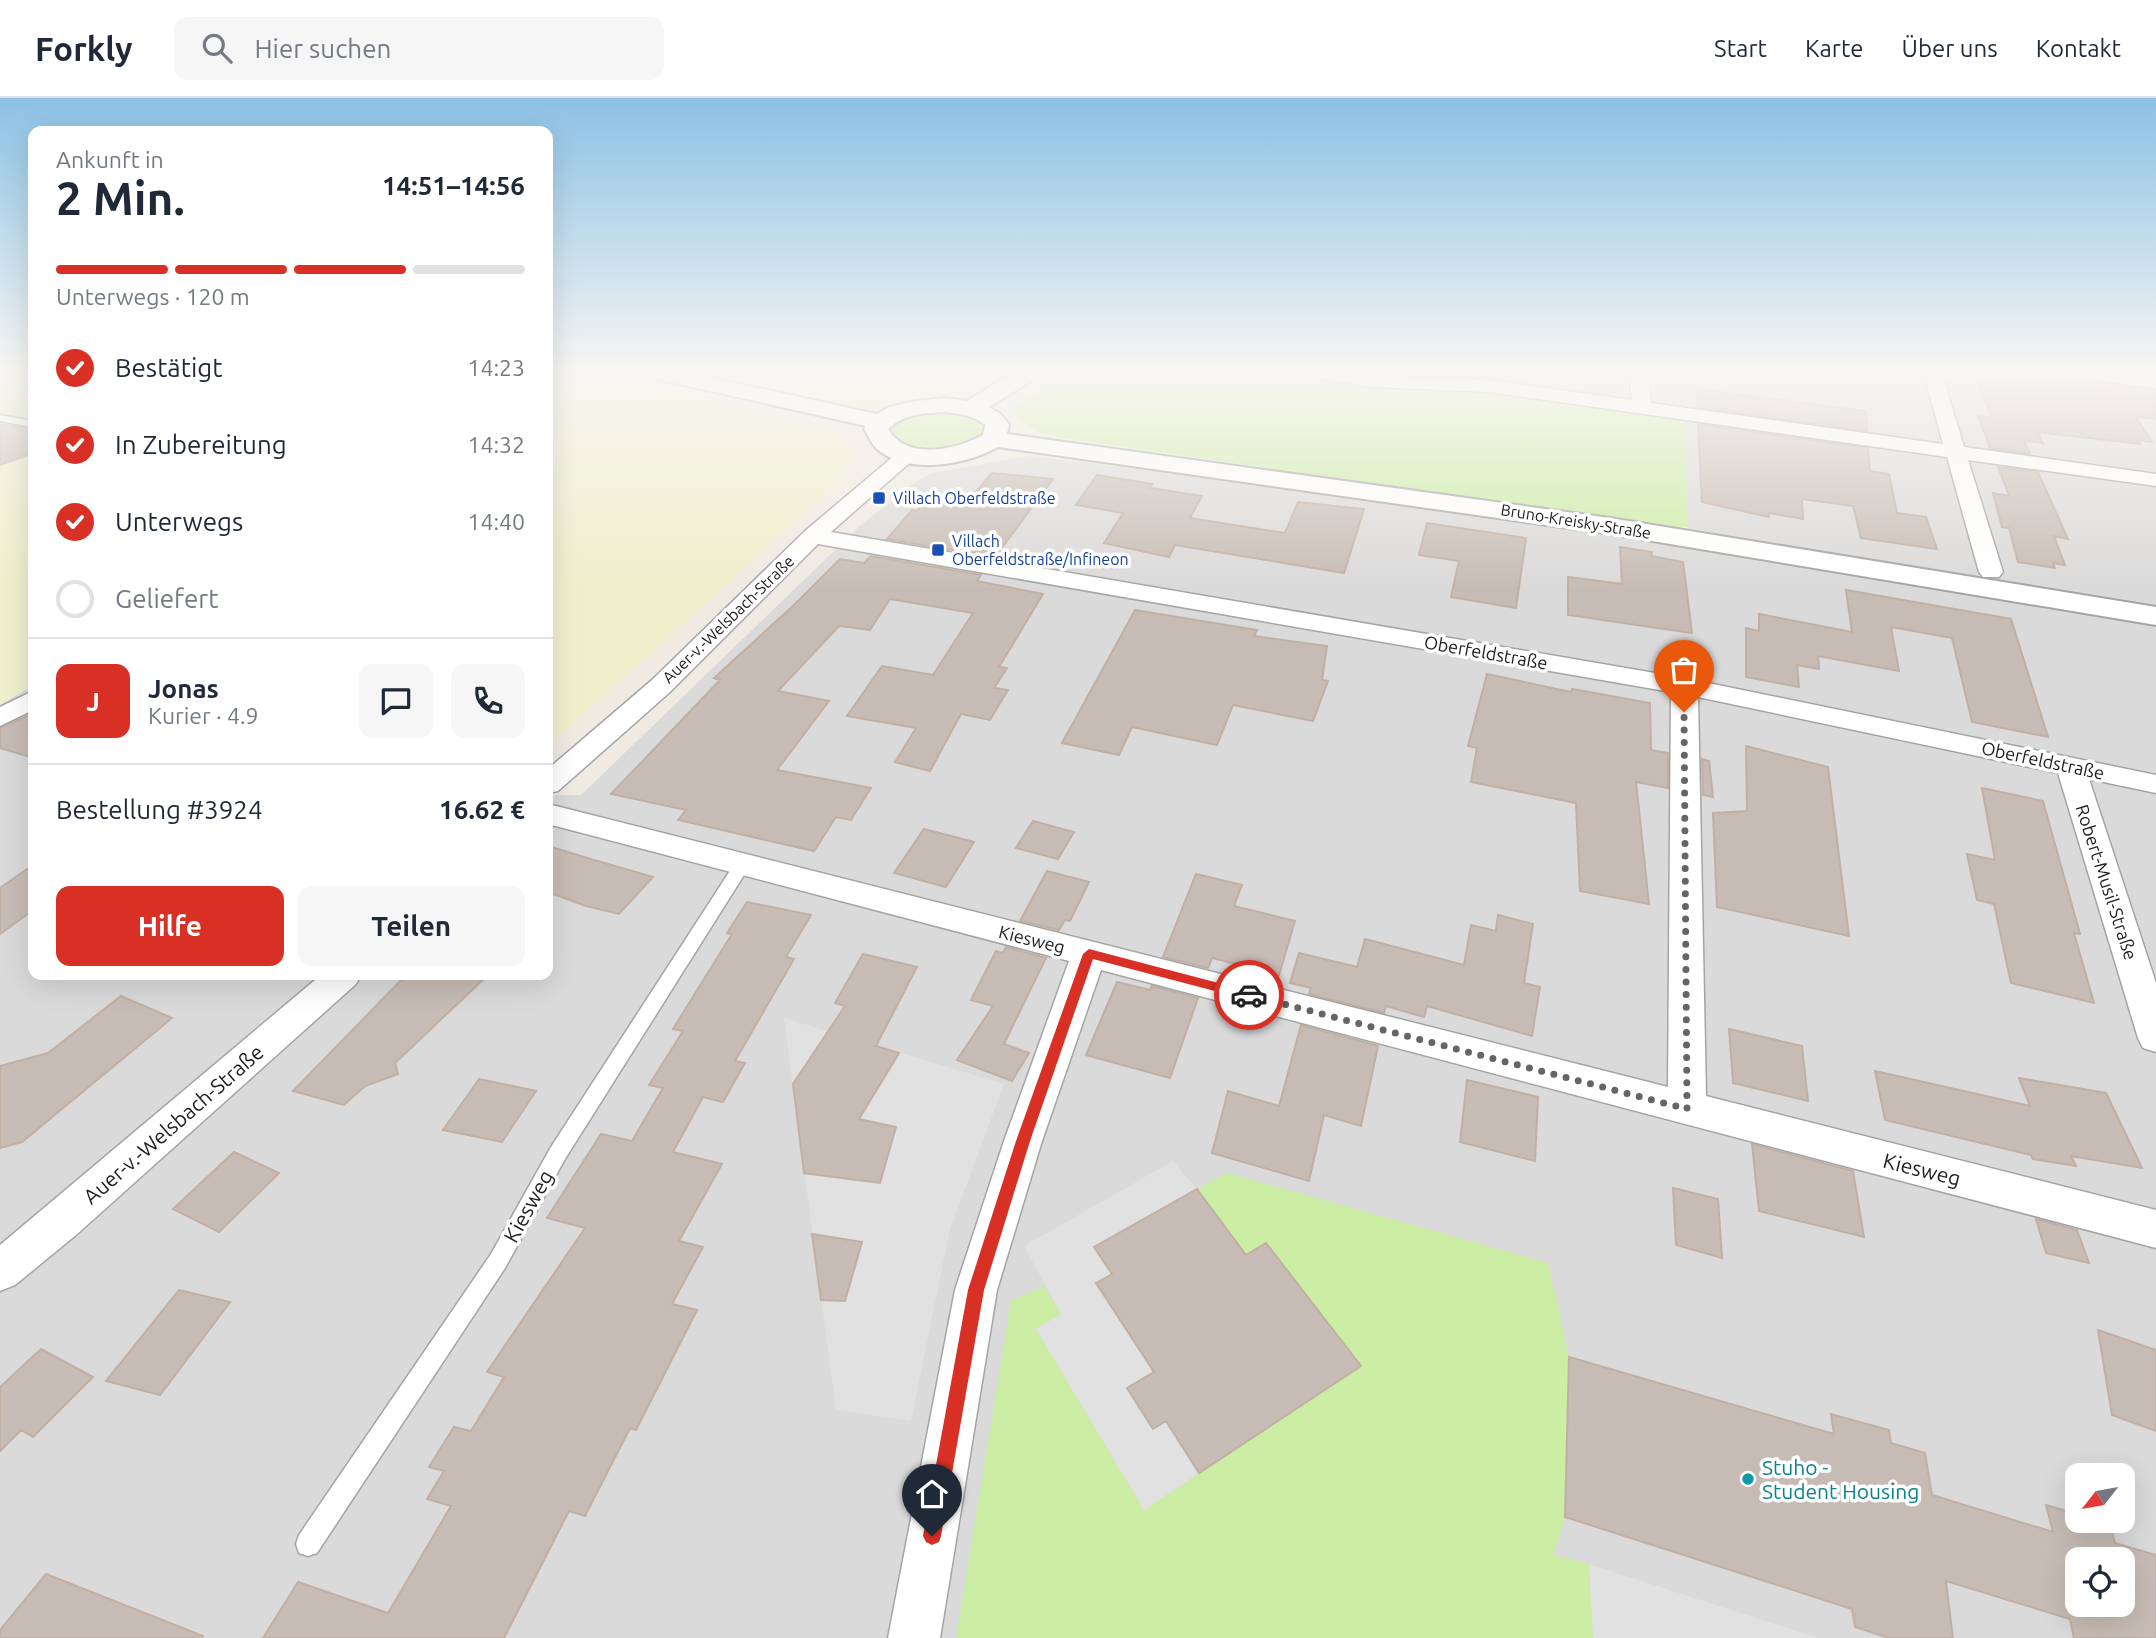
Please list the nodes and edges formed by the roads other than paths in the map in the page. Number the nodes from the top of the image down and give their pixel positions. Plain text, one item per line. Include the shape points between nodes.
1 (888, 446) edge
2 (984, 446) edge
3 (1043, 446) edge
4 (1911, 446) edge
5 (1952, 446) edge
6 (1954, 452) junction
7 (908, 454) junction
8 (2156, 480) edge
9 (813, 536) junction
10 (1992, 572) dead end
11 (2156, 616) edge
12 (1684, 686) junction
13 (28, 702) edge
14 (0, 718) edge
15 (2070, 766) junction
16 (553, 780) edge
17 (2156, 783) edge
18 (553, 815) edge
19 (743, 864) junction
20 (1089, 954) junction
21 (338, 980) edge
22 (2156, 1038) edge
23 (1687, 1109) junction
24 (2156, 1229) edge
25 (0, 1271) edge
26 (308, 1544) dead end
27 (914, 1638) edge

1 - 7 street, Bruno-Kreisky-Straße
2 - 7 street, Bruno-Kreisky-Straße via 950,455
3 - 11 street, Bruno-Kreisky-Straße via 1610,526
4 - 6 street
5 - 6 street
6 - 8 street
6 - 10 street
7 - 9 street, Auer-v.-Welsbach-Straße
9 - 12 street, Oberfeldstraße
9 - 16 street, Auer-v.-Welsbach-Straße via 660,686
12 - 15 street, Oberfeldstraße
12 - 23 street
13 - 14 street
15 - 17 street, Oberfeldstraße
15 - 22 street, Robert-Musil-Straße
18 - 19 street, Kiesweg
19 - 20 street, Kiesweg
19 - 26 lane, Kiesweg via 558,1153 498,1261
20 - 23 street, Kiesweg
20 - 27 street via 976,1290
21 - 25 street, Auer-v.-Welsbach-Straße
23 - 24 street, Kiesweg

